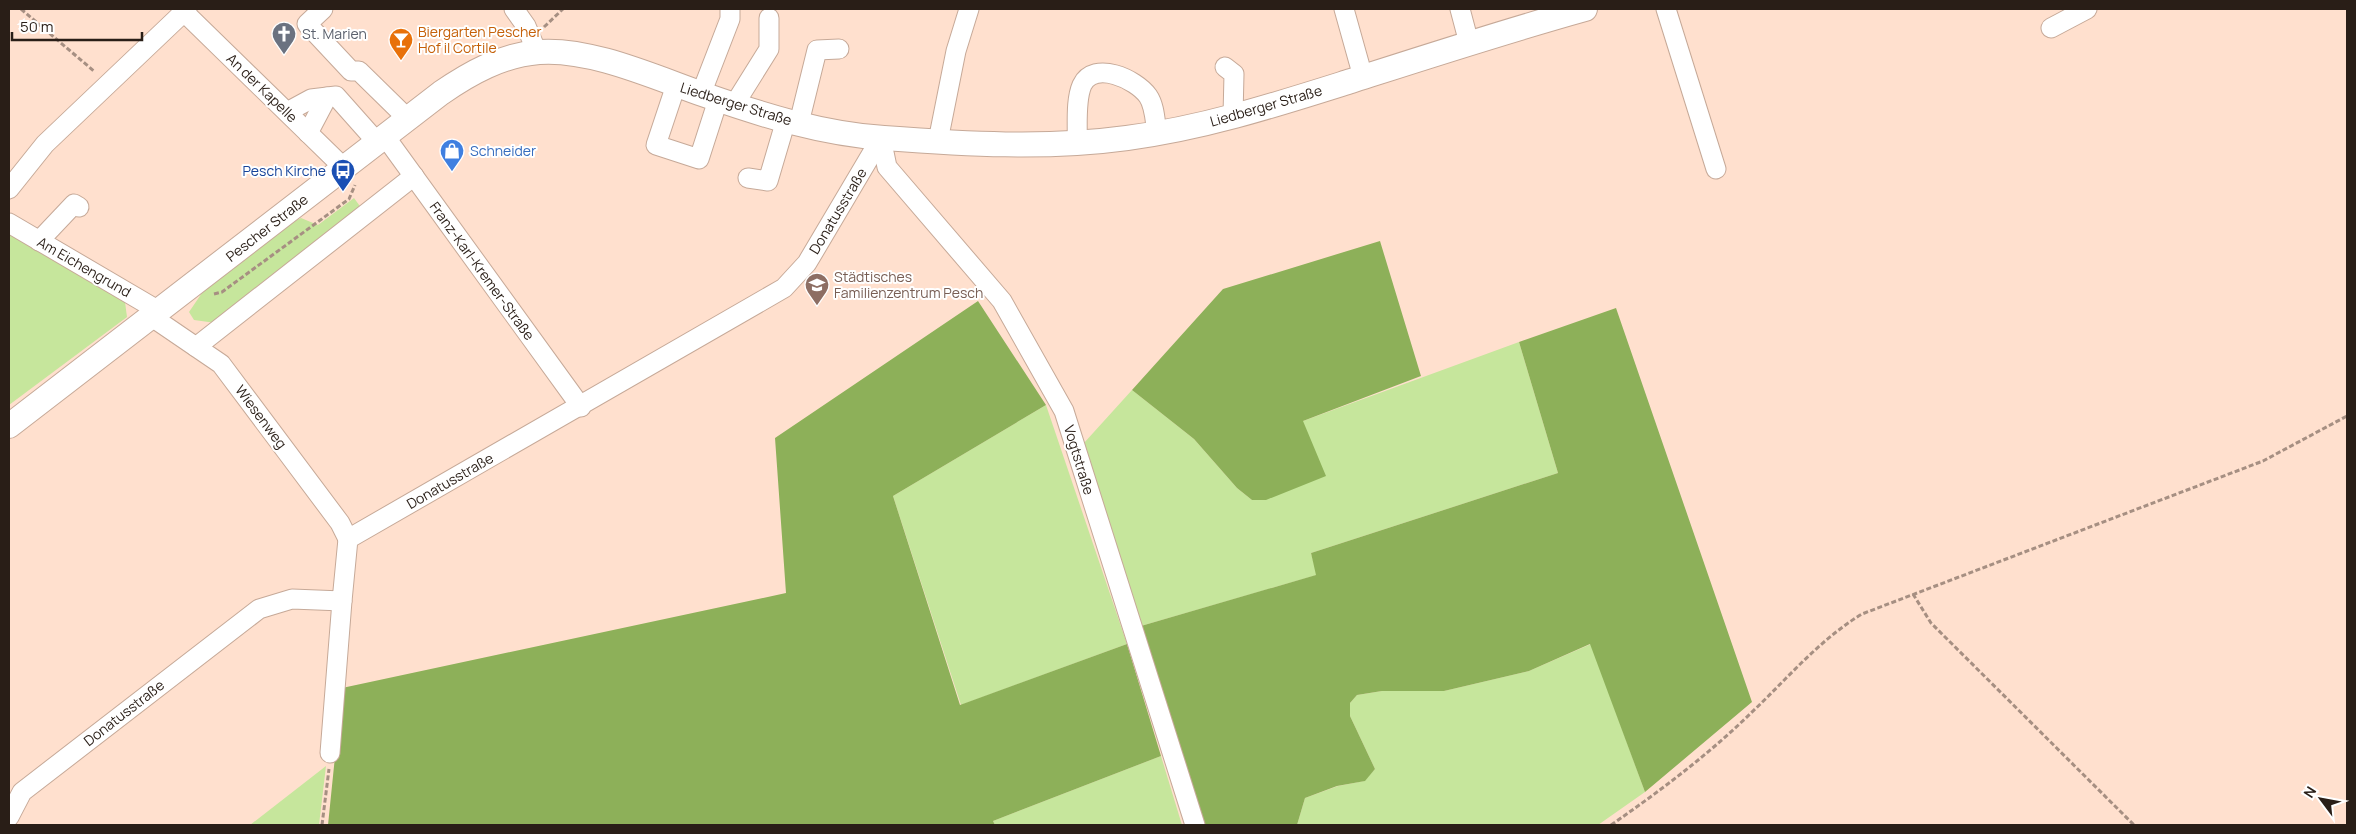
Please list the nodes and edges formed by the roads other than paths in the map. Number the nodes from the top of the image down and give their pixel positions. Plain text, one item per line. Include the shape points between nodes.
1 (323, 9) edge
2 (514, 9) edge
3 (730, 9) edge
4 (969, 9) edge
5 (1344, 9) edge
6 (1460, 9) edge
7 (1584, 9) edge
8 (1666, 9) edge
9 (2087, 9) edge
10 (184, 10) edge
11 (769, 18) dead end
12 (2050, 28) dead end
13 (1470, 43) junction
14 (535, 45) junction
15 (838, 49) dead end
16 (1225, 67) dead end
17 (1363, 77) junction
18 (676, 85) junction
19 (327, 97) junction
20 (718, 100) junction
21 (287, 112) junction
22 (1233, 116) junction
23 (406, 118) junction
24 (792, 122) junction
25 (308, 133) junction
26 (1157, 134) junction
27 (380, 138) junction
28 (881, 138) junction
29 (938, 141) junction
30 (1077, 143) junction
31 (343, 167) junction
32 (1716, 169) dead end
33 (414, 176) junction
34 (748, 178) dead end
35 (9, 189) edge
36 (79, 207) dead end
37 (9, 223) edge
38 (39, 241) junction
39 (155, 314) junction
40 (196, 347) junction
41 (580, 407) junction
42 (9, 426) edge
43 (348, 539) junction
44 (342, 601) junction
45 (330, 753) road end
46 (15, 797) edge
47 (9, 816) edge
48 (1195, 825) edge

1 - 23 street via 307,24 350,72 359,71
2 - 14 street
3 - 20 street
4 - 29 street via 956,51
5 - 17 street
6 - 13 street
7 - 13 main road, Liedberger Straße
8 - 32 street
9 - 12 street
10 - 21 street, An der Kapelle
10 - 35 street via 42,148
11 - 20 street via 769,49
13 - 17 main road, Liedberger Straße
14 - 18 main road, Liedberger Straße via 592,58
14 - 23 main road, Pescher Straße via 475,72
15 - 24 street via 817,50
16 - 22 street via 1234,74
17 - 22 main road, Liedberger Straße
18 - 20 main road, Liedberger Straße
18 - 20 street via 656,145 699,159
19 - 21 street via 311,99
19 - 25 street
19 - 27 street, Franz-Karl-Kremer-Straße via 336,96
20 - 24 main road, Liedberger Straße
21 - 25 street, An der Kapelle
22 - 26 main road, Liedberger Straße
23 - 27 main road, Pescher Straße
24 - 28 main road, Liedberger Straße
24 - 34 street via 768,181
25 - 31 street, An der Kapelle
26 - 30 main road, Liedberger Straße
26 - 30 street via 1148,96 1119,76 1100,74 1089,77 1082,86
27 - 31 main road, Pescher Straße
27 - 33 street, Franz-Karl-Kremer-Straße
28 - 29 main road, Liedberger Straße
28 - 41 street, Donatusstraße via 807,263 792,281
28 - 48 street, Vogtstraße via 887,167 1002,301 1064,410
29 - 30 main road, Liedberger Straße
31 - 39 main road, Pescher Straße
33 - 40 street
33 - 41 street, Franz-Karl-Kremer-Straße
36 - 38 street via 74,204
37 - 38 street, Am Eichengrund
38 - 39 street, Am Eichengrund
39 - 40 street, Wiesenweg
39 - 42 main road, Pescher Straße
40 - 43 street, Wiesenweg via 221,364 340,523
41 - 43 street, Donatusstraße
43 - 44 street
44 - 45 street
44 - 46 street, Donatusstraße via 287,600 259,609
46 - 47 street, Donatusstraße

